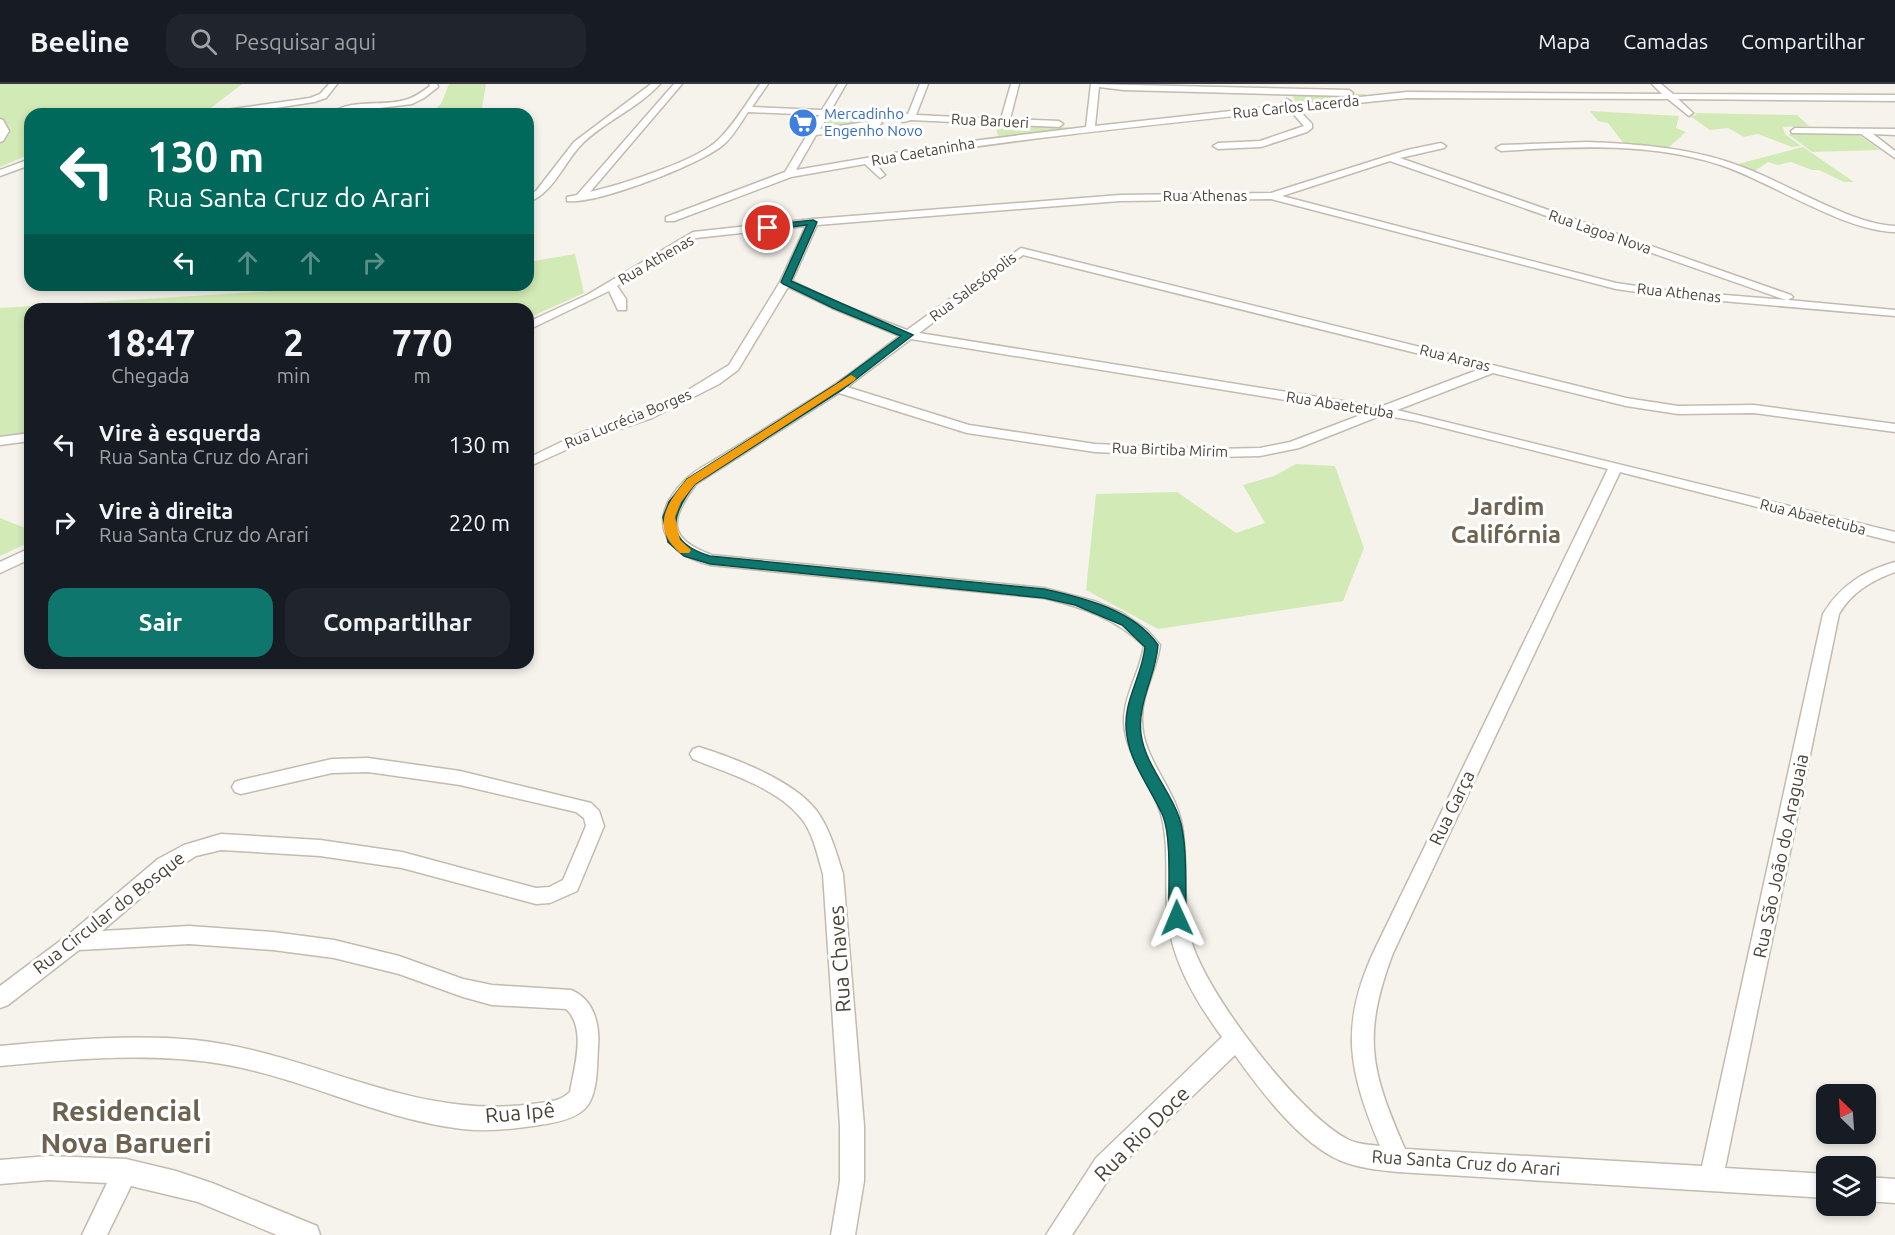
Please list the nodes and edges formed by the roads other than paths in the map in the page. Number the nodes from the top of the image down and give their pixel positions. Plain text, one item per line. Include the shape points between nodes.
1 (333, 84) edge
2 (434, 84) edge
3 (656, 84) edge
4 (678, 84) edge
5 (764, 84) edge
6 (842, 84) edge
7 (924, 84) edge
8 (1015, 84) edge
9 (1095, 84) edge
10 (1656, 84) edge
11 (1280, 91) junction
12 (1407, 95) junction
13 (1475, 96) junction
14 (1670, 97) junction
15 (1895, 98) edge
16 (258, 108) edge
17 (352, 108) edge
18 (1290, 108) junction
19 (1485, 108) dead end
20 (746, 109) junction
21 (824, 113) junction
22 (1689, 113) dead end
23 (911, 117) junction
24 (0, 122) edge
25 (1005, 122) junction
26 (1089, 131) junction
27 (1795, 131) dead end
28 (1862, 131) junction
29 (1895, 132) edge
30 (813, 133) junction
31 (0, 139) edge
32 (1218, 146) dead end
33 (1441, 146) dead end
34 (1501, 148) dead end
35 (1895, 155) edge
36 (1390, 158) junction
37 (868, 162) junction
38 (24, 164) edge
39 (0, 173) edge
40 (789, 174) junction
41 (880, 176) dead end
42 (534, 196) edge
43 (581, 196) junction
44 (1271, 196) junction
45 (570, 199) dead end
46 (813, 222) junction
47 (682, 227) junction
48 (1895, 229) edge
49 (1021, 251) joint
50 (786, 282) junction
51 (610, 286) junction
52 (1811, 305) junction
53 (622, 308) dead end
54 (1895, 313) edge
55 (534, 323) edge
56 (908, 335) junction
57 (1494, 368) junction
58 (838, 388) junction
59 (1377, 412) junction
60 (1895, 428) edge
61 (24, 438) edge
62 (0, 441) edge
63 (534, 459) edge
64 (1615, 468) junction
65 (1895, 537) edge
66 (24, 556) edge
67 (1895, 567) edge
68 (0, 568) edge
69 (699, 754) dead end
70 (241, 787) dead end
71 (75, 941) junction
72 (0, 998) edge
73 (1235, 1040) junction
74 (0, 1056) edge
75 (1398, 1160) junction
76 (0, 1172) edge
77 (126, 1172) junction
78 (1711, 1178) junction
79 (1816, 1185) edge
80 (1876, 1190) edge
81 (1895, 1191) edge
82 (94, 1235) edge
83 (308, 1235) edge
84 (843, 1235) edge
85 (1058, 1235) edge

1 - 16 street via 323,96
2 - 17 street via 422,98 411,103
3 - 42 street via 582,139
4 - 43 street
5 - 20 street
6 - 21 street
7 - 23 street
8 - 25 street
9 - 11 street
9 - 26 street
10 - 14 street
11 - 12 street
11 - 18 street
12 - 13 street, Rua Carlos Lacerda
12 - 18 street, Rua Carlos Lacerda
13 - 14 street, Rua Carlos Lacerda
13 - 19 street
14 - 15 street, Rua Carlos Lacerda
14 - 22 street
18 - 26 street, Rua Carlos Lacerda
18 - 32 street via 1309,126 1294,135 1261,144
20 - 21 street, Rua Barueri
20 - 43 street via 722,142 701,157 613,190
21 - 23 street, Rua Barueri
21 - 30 street
23 - 25 street, Rua Barueri
23 - 30 street
24 - 31 street via 5,131
25 - 26 street, Rua Barueri
26 - 37 street, Rua Caetaninha via 1022,136
27 - 28 street
28 - 29 street
28 - 35 street
30 - 40 street
33 - 36 street
34 - 48 street via 1649,148 1688,154 1730,166 1869,225
36 - 44 street
36 - 52 street, Rua Lagoa Nova
37 - 40 street, Rua Caetaninha
37 - 41 street
38 - 39 street
40 - 47 street, Rua Caetaninha
43 - 45 street
44 - 46 street, Rua Athenas via 1080,200
44 - 52 street, Rua Athenas via 1616,286
46 - 47 street, Rua Athenas
46 - 50 street, Rua Lucrécia Borges
47 - 51 street, Rua Athenas
49 - 56 street, Rua Salesópolis
49 - 57 street, Rua Araras
50 - 56 street, Rua Abaetetuba
50 - 63 street, Rua Lucrécia Borges via 734,367 715,381 647,415 585,435
51 - 53 street
51 - 55 street, Rua Athenas
52 - 54 street, Rua Athenas
56 - 58 street, Rua Salesópolis
56 - 59 street, Rua Abaetetuba
57 - 59 street, Rua Birtiba Mirim
57 - 60 street, Rua Araras via 1659,408 1754,409
58 - 59 street, Rua Birtiba Mirim via 967,429 1095,448 1260,452 1294,445
58 - 73 street, Rua Santa Cruz do Arari via 691,481 669,517 674,542 688,553 710,560 1044,593 1102,609 1143,635 1152,645 1136,700 1134,737 1172,818 1181,944 1197,979
59 - 64 street, Rua Abaetetuba via 1416,417
61 - 62 street
64 - 65 street, Rua Abaetetuba
64 - 75 street, Rua Garça via 1383,954 1366,1002 1361,1035 1363,1069
66 - 68 street
67 - 78 street, Rua São João do Araguaia via 1867,578 1842,595 1831,614
69 - 84 street, Rua Chaves via 778,790 805,811 820,835 833,874 852,1126 852,1181
70 - 71 street, Rua Circular do Bosque via 332,766 368,765 460,778 582,806 590,810 595,826 570,885 536,896 402,860 320,848 221,842 204,845 165,865
71 - 72 street, Rua Circular do Bosque
71 - 74 street, Rua Ipê via 189,935 323,947 399,965 492,995 571,1000 586,1015 588,1027 581,1096 568,1108 535,1116 481,1118 435,1114 222,1054 143,1048
73 - 75 street, Rua Santa Cruz do Arari via 1318,1132 1343,1150
73 - 85 street, Rua Rio Doce via 1104,1166
75 - 78 street, Rua Santa Cruz do Arari
76 - 77 street via 73,1168
77 - 82 street
77 - 83 street via 197,1190
78 - 79 street, Rua Santa Cruz do Arari
80 - 81 street

